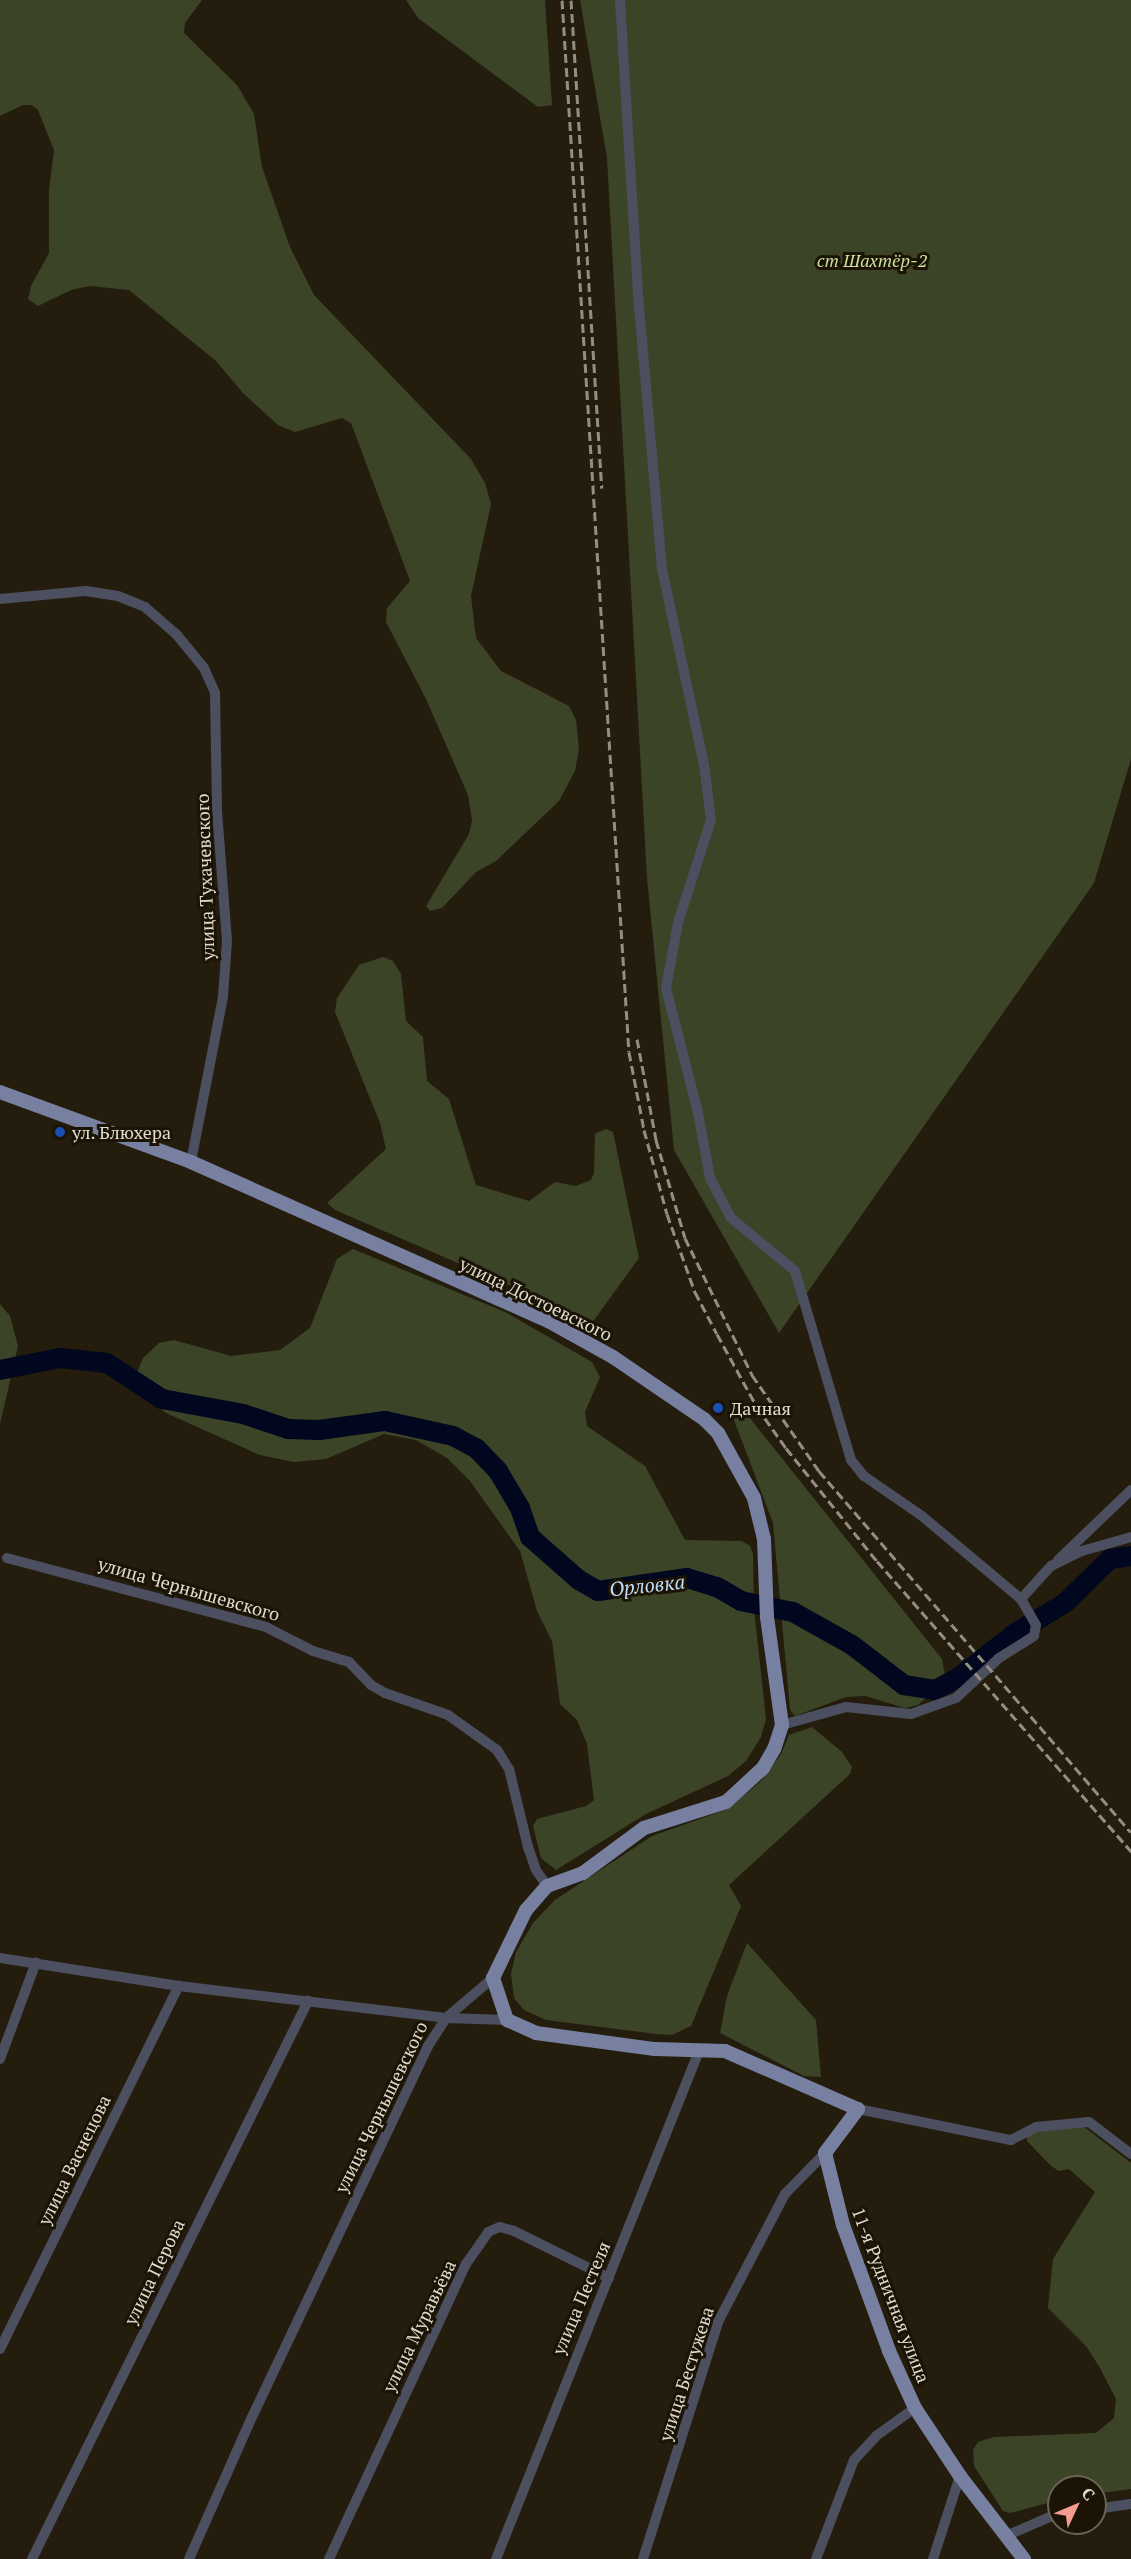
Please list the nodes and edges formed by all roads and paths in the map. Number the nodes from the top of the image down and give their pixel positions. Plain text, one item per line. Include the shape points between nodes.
1 (620, 0) edge
2 (0, 599) edge
3 (0, 1092) edge
4 (191, 1162) junction
5 (1131, 1490) edge
6 (1131, 1538) edge
7 (7, 1558) dead end
8 (1051, 1566) junction
9 (1021, 1599) junction
10 (782, 1725) junction
11 (547, 1886) junction
12 (0, 1958) edge
13 (36, 1962) junction
14 (493, 1978) junction
15 (179, 1986) junction
16 (308, 2001) junction
17 (447, 2018) junction
18 (507, 2020) junction
19 (699, 2051) junction
20 (0, 2059) edge
21 (858, 2109) junction
22 (825, 2153) junction
23 (1131, 2154) edge
24 (609, 2278) junction
25 (0, 2349) edge
26 (915, 2408) junction
27 (960, 2476) junction
28 (1131, 2504) edge
29 (1107, 2507) edge
30 (1047, 2518) edge
31 (1006, 2536) junction
32 (32, 2559) edge
33 (189, 2559) edge
34 (328, 2559) edge
35 (496, 2559) edge
36 (643, 2559) edge
37 (816, 2559) edge
38 (933, 2559) edge
39 (1024, 2559) edge

1 - 9 street via 638,295 662,569 704,765 711,820 678,923 666,988 710,1178 731,1218 795,1271 851,1460 864,1476 922,1516
2 - 4 street, улица Тухачевского via 86,591 118,596 145,607 177,635 204,668 215,693 217,811 226,909 224,997
3 - 4 main road, улица Достоевского
4 - 10 main road, улица Достоевского via 548,1321 613,1357 704,1419 732,1456 754,1498 764,1539 767,1617
5 - 8 street
6 - 8 street via 1083,1551
7 - 11 street, улица Чернышевского via 266,1627 314,1651 349,1662 371,1685 385,1693 448,1715 497,1750 509,1768 528,1847
8 - 9 street
9 - 10 street via 1034,1620 1034,1636 999,1658 956,1698 912,1714 846,1707
10 - 11 main road via 763,1768 726,1802 644,1828 583,1873
11 - 14 main road, улица Чернышевского via 526,1910
12 - 13 street
13 - 15 street
13 - 20 street
14 - 17 street, улица Чернышевского
14 - 18 main road
15 - 16 street
15 - 25 street, улица Васнецова
16 - 17 street
16 - 32 street, улица Перова
17 - 18 street
17 - 33 street, улица Чернышевского via 423,2057
18 - 19 main road via 536,2033
19 - 21 main road via 724,2051
19 - 24 street, улица Пестеля
21 - 22 main road
21 - 23 street via 1011,2140 1036,2127 1089,2122
22 - 26 main road, 11-я Рудничная улица via 843,2225 889,2351
22 - 36 street, улица Бестужева via 785,2194 718,2322
24 - 34 street, улица Муравьёва via 514,2231 500,2226 488,2232 466,2264
24 - 35 street, улица Пестеля
26 - 27 main road, 11-я Рудничная улица
26 - 37 street via 876,2436 854,2460
27 - 31 main road, 11-я Рудничная улица
27 - 38 street
28 - 29 street
30 - 31 street
31 - 39 main road, 11-я Рудничная улица

